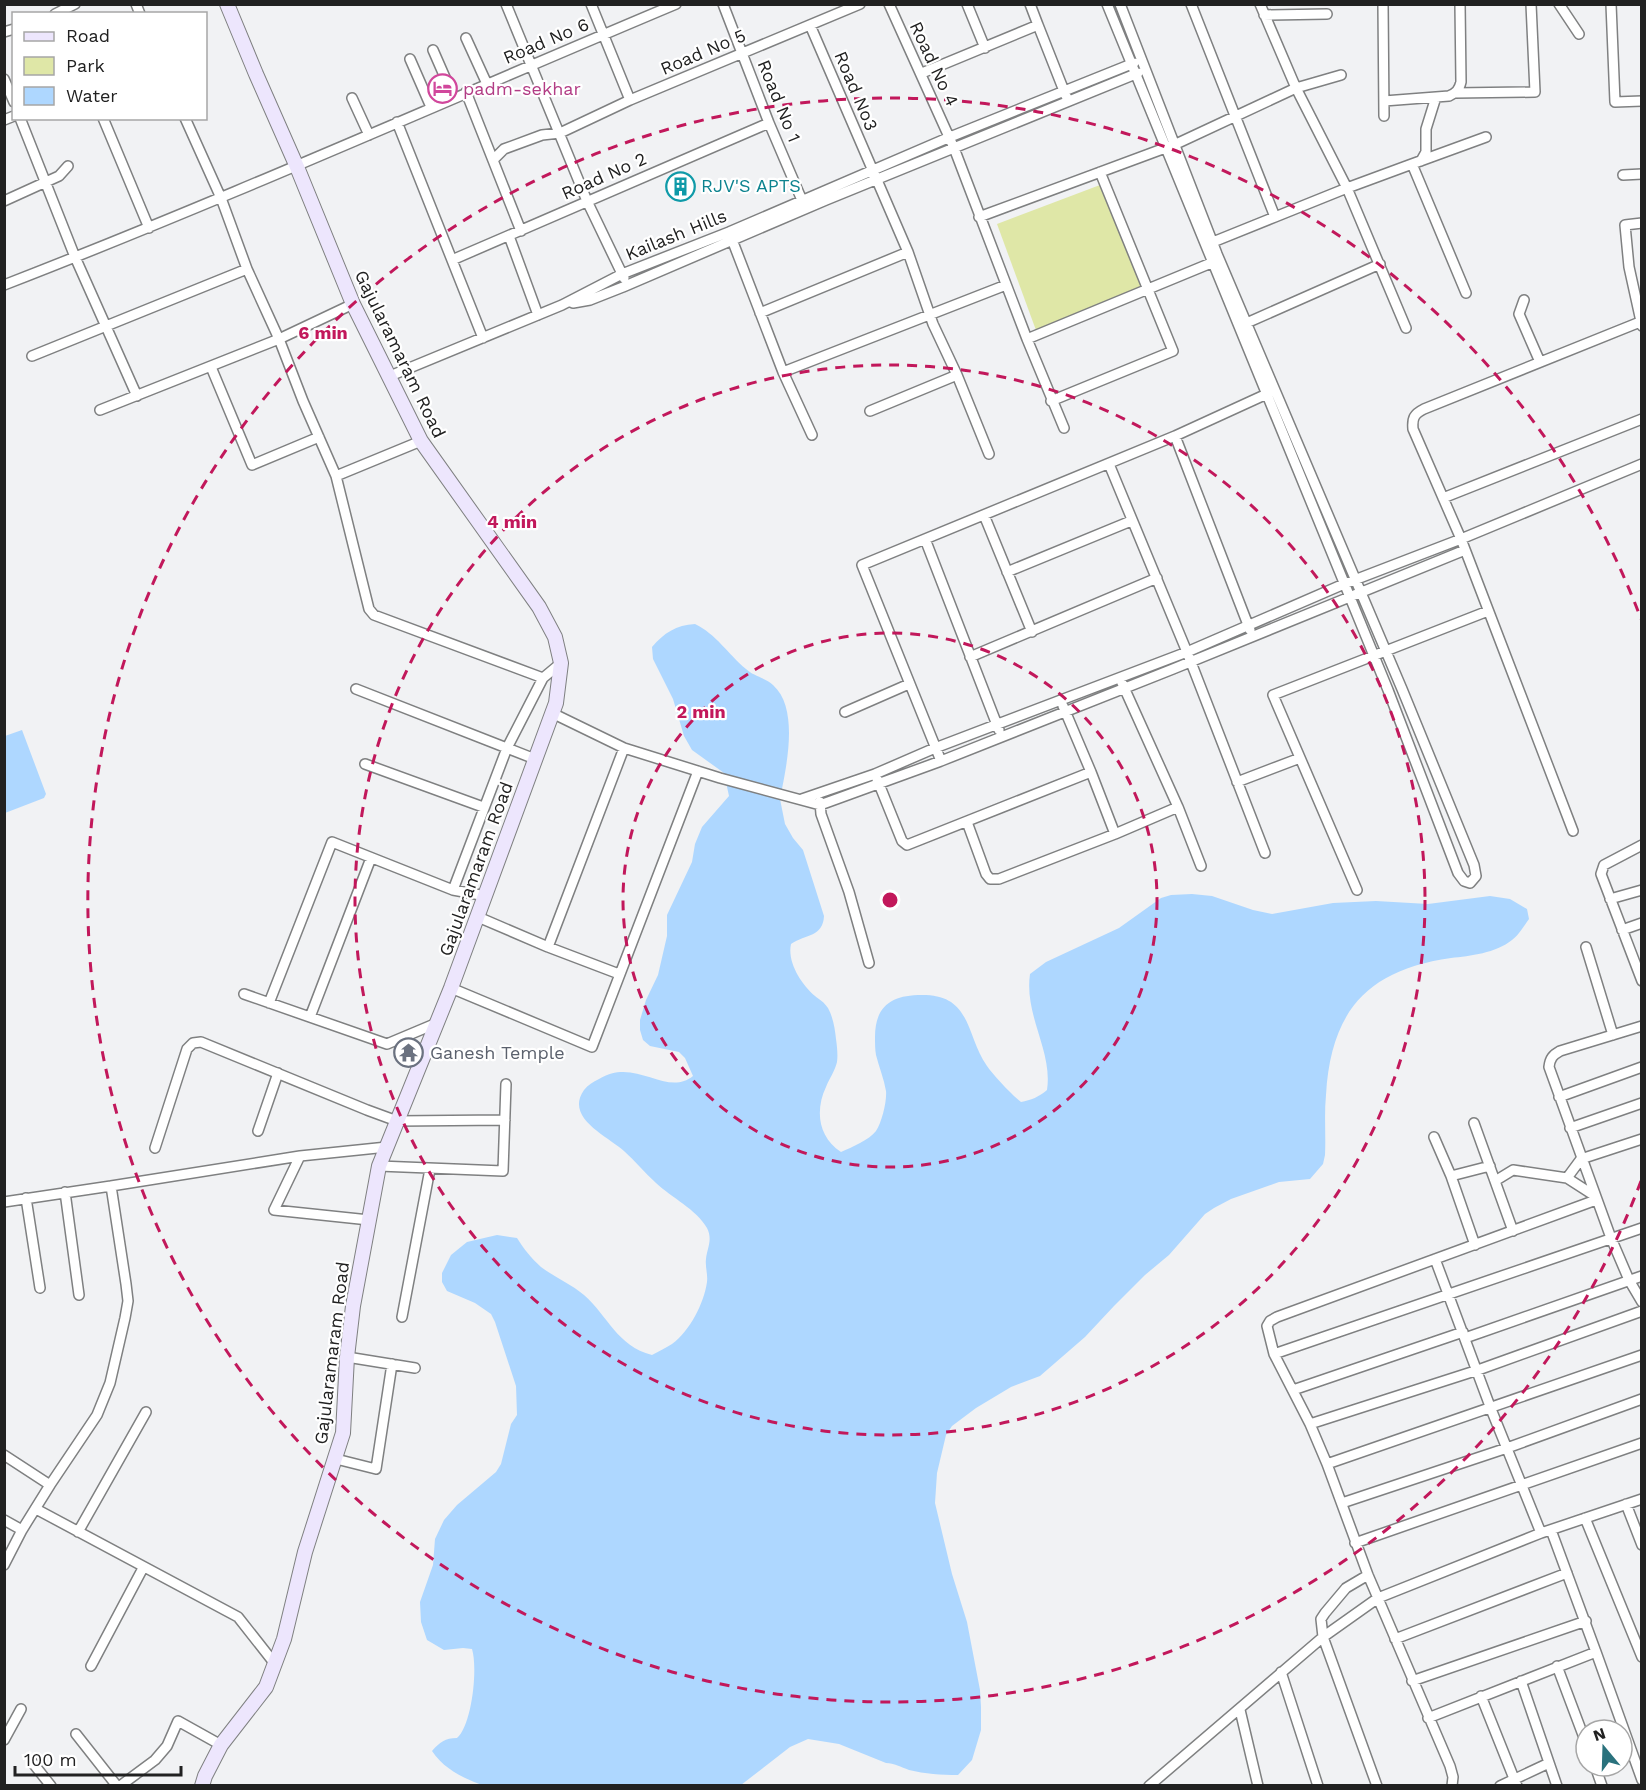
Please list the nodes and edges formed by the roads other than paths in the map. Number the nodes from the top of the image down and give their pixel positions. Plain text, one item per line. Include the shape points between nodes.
1 (75, 4) edge
2 (227, 4) edge
3 (506, 4) edge
4 (591, 4) edge
5 (675, 4) edge
6 (723, 4) edge
7 (860, 4) edge
8 (889, 4) edge
9 (967, 4) edge
10 (1030, 4) edge
11 (1107, 4) edge
12 (1120, 4) edge
13 (1191, 4) edge
14 (1260, 4) edge
15 (1383, 4) edge
16 (1460, 4) edge
17 (1530, 4) edge
18 (1559, 4) edge
19 (1611, 4) edge
20 (58, 12) edge
21 (1327, 14) dead end
22 (1264, 15) junction
23 (810, 26) junction
24 (1038, 26) junction
25 (1579, 34) dead end
26 (604, 35) junction
27 (466, 38) dead end
28 (984, 48) junction
29 (433, 50) dead end
30 (742, 54) junction
31 (410, 59) dead end
32 (1142, 60) junction
33 (1130, 64) junction
34 (531, 65) junction
35 (1146, 69) junction
36 (921, 74) junction
37 (1135, 74) junction
38 (1341, 75) dead end
39 (4, 79) edge
40 (487, 84) junction
41 (1296, 88) junction
42 (1064, 91) junction
43 (466, 92) junction
44 (1455, 93) junction
45 (452, 94) junction
46 (12, 97) edge
47 (1436, 97) junction
48 (352, 98) dead end
49 (630, 100) junction
50 (1069, 101) junction
51 (1384, 101) junction
52 (1641, 101) edge
53 (430, 103) junction
54 (1236, 116) junction
55 (1384, 116) dead end
56 (21, 120) edge
57 (104, 120) edge
58 (186, 120) edge
59 (398, 122) junction
60 (769, 123) junction
61 (560, 134) junction
62 (369, 135) junction
63 (950, 136) junction
64 (1486, 137) dead end
65 (1176, 144) junction
66 (954, 148) junction
67 (1165, 148) junction
68 (493, 160) junction
69 (1416, 162) junction
70 (68, 166) dead end
71 (297, 166) junction
72 (1100, 171) junction
73 (1641, 174) edge
74 (874, 175) junction
75 (1623, 175) dead end
76 (46, 182) junction
77 (1347, 188) junction
78 (221, 198) junction
79 (4, 201) edge
80 (588, 201) junction
81 (803, 205) junction
82 (979, 217) junction
83 (1275, 217) junction
84 (1641, 223) edge
85 (149, 228) junction
86 (521, 231) junction
87 (509, 236) junction
88 (730, 237) junction
89 (1209, 244) junction
90 (908, 252) junction
91 (75, 257) junction
92 (452, 260) junction
93 (1216, 261) junction
94 (1380, 264) junction
95 (1641, 266) edge
96 (1629, 267) junction
97 (247, 269) junction
98 (622, 274) junction
99 (4, 285) edge
100 (628, 285) junction
101 (1006, 285) junction
102 (1146, 289) junction
103 (1466, 293) dead end
104 (1524, 300) dead end
105 (353, 304) junction
106 (562, 305) junction
107 (760, 313) junction
108 (538, 315) junction
109 (930, 315) junction
110 (1243, 324) junction
111 (1641, 324) edge
112 (106, 328) junction
113 (1406, 328) dead end
114 (483, 338) junction
115 (279, 339) junction
116 (1027, 339) junction
117 (32, 356) dead end
118 (1539, 362) junction
119 (212, 367) junction
120 (783, 372) junction
121 (957, 375) junction
122 (390, 376) junction
123 (1276, 390) junction
124 (1266, 394) junction
125 (137, 396) junction
126 (1052, 401) junction
127 (100, 410) dead end
128 (870, 411) dead end
129 (1641, 419) edge
130 (1064, 428) dead end
131 (812, 435) dead end
132 (1175, 436) junction
133 (319, 437) junction
134 (421, 441) junction
135 (989, 454) dead end
136 (1109, 464) junction
137 (1641, 464) edge
138 (336, 476) junction
139 (1443, 498) junction
140 (984, 515) junction
141 (1131, 521) junction
142 (925, 539) junction
143 (1461, 539) junction
144 (1465, 550) junction
145 (1007, 572) junction
146 (1157, 578) junction
147 (1356, 580) junction
148 (1344, 584) junction
149 (1361, 593) junction
150 (1349, 598) junction
151 (1488, 611) junction
152 (1249, 626) junction
153 (1032, 632) junction
154 (1254, 637) junction
155 (1386, 651) junction
156 (1187, 652) junction
157 (970, 657) junction
158 (1374, 657) junction
159 (1191, 662) junction
160 (561, 663) junction
161 (543, 678) junction
162 (1119, 678) junction
163 (909, 684) junction
164 (1124, 688) junction
165 (356, 689) dead end
166 (1061, 701) junction
167 (1065, 711) junction
168 (845, 712) dead end
169 (552, 713) junction
170 (997, 724) junction
171 (1002, 736) junction
172 (507, 748) junction
173 (624, 748) junction
174 (935, 748) junction
175 (1300, 758) junction
176 (536, 759) junction
177 (941, 761) junction
178 (365, 764) dead end
179 (698, 771) junction
180 (1091, 772) junction
181 (875, 774) junction
182 (1238, 782) junction
183 (879, 784) junction
184 (819, 793) junction
185 (802, 799) junction
186 (820, 805) junction
187 (483, 807) junction
188 (1178, 807) junction
189 (967, 822) junction
190 (1573, 831) dead end
191 (1115, 834) junction
192 (1641, 845) edge
193 (1265, 853) dead end
194 (371, 858) junction
195 (1201, 866) dead end
196 (453, 890) junction
197 (1357, 890) dead end
198 (1641, 890) edge
199 (486, 896) junction
200 (1610, 899) junction
201 (478, 917) junction
202 (1641, 923) edge
203 (1622, 930) junction
204 (548, 947) junction
205 (1586, 947) dead end
206 (1638, 960) edge
207 (869, 963) dead end
208 (620, 974) junction
209 (1641, 981) edge
210 (451, 988) junction
211 (244, 994) dead end
212 (269, 1003) junction
213 (310, 1017) junction
214 (437, 1023) junction
215 (1641, 1026) edge
216 (1613, 1035) junction
217 (1641, 1067) edge
218 (278, 1074) junction
219 (506, 1084) dead end
220 (1559, 1097) junction
221 (1641, 1103) edge
222 (505, 1120) junction
223 (397, 1121) junction
224 (1474, 1123) dead end
225 (1570, 1128) junction
226 (258, 1131) dead end
227 (1434, 1137) dead end
228 (1641, 1139) edge
229 (387, 1147) junction
230 (155, 1148) dead end
231 (300, 1156) junction
232 (1581, 1159) junction
233 (379, 1166) junction
234 (1490, 1166) junction
235 (430, 1169) junction
236 (1451, 1176) junction
237 (1567, 1178) junction
238 (1495, 1181) junction
239 (111, 1186) junction
240 (65, 1192) junction
241 (26, 1198) junction
242 (1596, 1198) junction
243 (4, 1202) edge
244 (369, 1220) junction
245 (1641, 1228) edge
246 (1513, 1230) junction
247 (1611, 1238) junction
248 (1475, 1245) junction
249 (1435, 1260) junction
250 (1641, 1276) edge
251 (1629, 1280) junction
252 (40, 1288) dead end
253 (1447, 1294) junction
254 (79, 1295) dead end
255 (1641, 1302) edge
256 (1641, 1311) edge
257 (402, 1317) dead end
258 (1464, 1335) junction
259 (1274, 1354) junction
260 (1641, 1355) edge
261 (346, 1357) junction
262 (392, 1364) junction
263 (415, 1368) dead end
264 (1478, 1370) junction
265 (1293, 1390) junction
266 (1641, 1399) edge
267 (1491, 1409) junction
268 (146, 1412) dead end
269 (1310, 1424) junction
270 (1641, 1443) edge
271 (1507, 1448) junction
272 (4, 1455) edge
273 (336, 1459) junction
274 (1328, 1464) junction
275 (50, 1485) junction
276 (1522, 1485) junction
277 (1641, 1498) edge
278 (1342, 1503) junction
279 (1626, 1504) junction
280 (36, 1509) junction
281 (1585, 1518) junction
282 (4, 1520) edge
283 (22, 1530) junction
284 (1546, 1531) junction
285 (78, 1532) junction
286 (1355, 1543) junction
287 (1641, 1545) edge
288 (4, 1565) edge
289 (143, 1568) junction
290 (1567, 1573) junction
291 (1368, 1575) junction
292 (1378, 1598) junction
293 (1586, 1621) junction
294 (1323, 1637) junction
295 (1395, 1639) junction
296 (1596, 1652) junction
297 (1641, 1657) edge
298 (275, 1664) junction
299 (91, 1666) dead end
300 (1557, 1666) junction
301 (1281, 1672) junction
302 (1412, 1681) junction
303 (1521, 1681) junction
304 (1481, 1696) junction
305 (21, 1709) dead end
306 (1240, 1710) junction
307 (1428, 1718) junction
308 (1577, 1718) edge
309 (76, 1734) dead end
310 (4, 1740) edge
311 (221, 1745) junction
312 (32, 1762) dead end
313 (1549, 1762) junction
314 (1641, 1780) edge
315 (1516, 1782) edge
316 (1154, 1784) edge
317 (51, 1785) edge
318 (118, 1785) edge
319 (202, 1785) edge
320 (1258, 1785) edge
321 (1318, 1785) edge
322 (1377, 1785) edge
323 (1452, 1785) edge
324 (1500, 1785) edge
325 (1557, 1785) edge

1 - 20 street
2 - 71 main road, Gajularamaram Road
3 - 34 street
4 - 26 street
5 - 26 street, Road No 6
6 - 30 street, Road No 1
7 - 23 street, Road No 5
8 - 36 street, Road No 4
9 - 28 street
10 - 24 street
11 - 33 street
12 - 32 street
13 - 54 street
14 - 22 street
15 - 51 street
16 - 44 street via 1461,82
17 - 44 street via 1535,92
18 - 25 street
19 - 52 street via 1615,102
21 - 22 street
22 - 41 street
23 - 30 street, Road No 5
23 - 74 street, Road No3
24 - 28 street
24 - 42 street
26 - 34 street, Road No 6
26 - 49 street
27 - 40 street
28 - 36 street
29 - 45 street
30 - 49 street, Road No 5
30 - 60 street, Road No 1
31 - 53 street
32 - 33 street, Kailash Hills
32 - 35 street
33 - 37 street
33 - 42 street, Kailash Hills
34 - 40 street, Road No 6
34 - 61 street
35 - 37 street
35 - 65 street
36 - 63 street, Road No 4
37 - 50 street
37 - 67 street
38 - 41 street
39 - 46 street
40 - 43 street, Road No 6
41 - 54 street
41 - 77 street
42 - 50 street
42 - 63 street, Kailash Hills
43 - 45 street, Road No 6
43 - 68 street
44 - 47 street
45 - 53 street, Road No 6
47 - 51 street
47 - 69 street via 1426,129 1426,152
48 - 62 street
49 - 61 street, Road No 5
50 - 66 street
51 - 55 street
53 - 59 street, Road No 6
54 - 65 street
54 - 83 street
56 - 76 street
57 - 85 street
58 - 78 street
59 - 62 street, Road No 6
59 - 92 street
60 - 80 street, Road No 2
60 - 81 street, Road No 1
61 - 68 street, Road No 5 via 542,135 514,145
61 - 80 street
62 - 71 street, Road No 6
63 - 66 street, Road No 4
63 - 74 street, Kailash Hills
64 - 69 street
65 - 67 street
65 - 89 street
66 - 74 street
66 - 82 street, Road No 4
67 - 72 street
67 - 89 street
68 - 86 street
69 - 77 street
69 - 103 street
70 - 76 street
71 - 78 street, Road No 6
71 - 105 main road, Gajularamaram Road
72 - 82 street
72 - 102 street
73 - 75 street
74 - 81 street, Kailash Hills
74 - 90 street, Road No3
76 - 79 street
76 - 91 street
77 - 83 street
77 - 94 street
78 - 85 street, Road No 6
78 - 97 street
80 - 86 street, Road No 2
80 - 98 street
81 - 88 street, Kailash Hills
82 - 101 street, Road No 4
83 - 89 street
84 - 96 street via 1625,225
85 - 91 street, Road No 6
86 - 87 street, Road No 2
87 - 92 street, Road No 2
87 - 108 street
88 - 98 street, Kailash Hills
88 - 100 street
88 - 107 street
89 - 93 street
90 - 107 street
90 - 109 street, Road No3
91 - 99 street, Road No 6
91 - 112 street
92 - 114 street
93 - 102 street
93 - 110 street
94 - 110 street
94 - 113 street
95 - 96 street
96 - 111 street
97 - 112 street
97 - 115 street
98 - 100 street
98 - 106 street, Kailash Hills
100 - 106 street via 590,300
101 - 109 street
101 - 116 street, Road No 4
102 - 116 street
102 - 126 street via 1173,351
104 - 118 street via 1519,314
105 - 115 street
105 - 122 main road, Gajularamaram Road
106 - 108 street, Kailash Hills
107 - 120 street
108 - 114 street, Kailash Hills
109 - 120 street
109 - 121 street, Road No3
110 - 123 street
110 - 124 street
111 - 118 street
112 - 117 street
112 - 125 street
114 - 122 street, Kailash Hills
115 - 119 street
115 - 133 street
116 - 126 street, Road No 4
118 - 139 street via 1415,414 1413,429
119 - 125 street
119 - 133 street via 252,465
120 - 131 street
121 - 128 street
121 - 135 street, Road No3
122 - 134 main road, Gajularamaram Road
123 - 124 street
123 - 147 street
124 - 132 street
124 - 148 street
125 - 127 street
126 - 130 street, Road No 4
129 - 139 street
132 - 136 street
132 - 152 street
133 - 138 street
134 - 138 street
134 - 160 main road, Gajularamaram Road via 539,607 555,637
136 - 140 street
136 - 141 street
137 - 143 street
138 - 161 street via 366,599 374,615
139 - 143 street
140 - 142 street
140 - 145 street
141 - 145 street
141 - 146 street
142 - 157 street
142 - 163 street via 862,565
143 - 144 street
143 - 147 street
144 - 149 street
144 - 151 street
145 - 153 street
146 - 153 street
146 - 156 street
147 - 148 street
147 - 149 street
148 - 150 street
148 - 152 street
149 - 150 street
149 - 155 street
150 - 154 street
150 - 158 street
151 - 155 street
151 - 190 street
152 - 154 street
152 - 156 street
153 - 157 street
154 - 159 street
155 - 158 street
155 - 158 street via 1476,872 1470,883 1458,873
156 - 159 street
156 - 162 street
157 - 170 street
158 - 175 street via 1273,695
159 - 164 street
159 - 182 street
160 - 161 street
160 - 169 main road, Gajularamaram Road
161 - 172 street
162 - 164 street
162 - 166 street
163 - 168 street
163 - 174 street
164 - 167 street
164 - 188 street
165 - 172 street
166 - 167 street
166 - 170 street
167 - 171 street
167 - 180 street
169 - 173 street
169 - 176 main road, Gajularamaram Road
170 - 171 street
170 - 174 street
171 - 177 street
172 - 176 street
172 - 187 street
173 - 179 street
173 - 204 street
174 - 177 street
174 - 181 street
175 - 182 street
175 - 197 street
176 - 199 main road, Gajularamaram Road
177 - 183 street
178 - 187 street
179 - 185 street
179 - 208 street
180 - 189 street
180 - 191 street
181 - 183 street
181 - 184 street
182 - 193 street
183 - 186 street
183 - 189 street via 907,845
184 - 185 street
184 - 186 street
185 - 186 street
186 - 207 street
187 - 196 street
188 - 191 street
188 - 195 street
189 - 191 street via 990,879 999,879
192 - 200 street via 1604,865 1601,874
194 - 196 street
194 - 212 street via 332,842
194 - 213 street
196 - 199 street
198 - 200 street
199 - 201 main road, Gajularamaram Road
200 - 203 street
201 - 204 street
201 - 210 main road, Gajularamaram Road
202 - 203 street
203 - 206 street
204 - 208 street
205 - 216 street
206 - 209 street
208 - 210 street via 592,1047
210 - 214 main road, Gajularamaram Road
211 - 212 street
212 - 213 street
213 - 214 street via 387,1044
214 - 223 main road, Gajularamaram Road
215 - 216 street
216 - 220 street via 1553,1055 1549,1067
217 - 220 street
218 - 223 street
218 - 226 street
218 - 230 street via 201,1042 193,1043 187,1049
219 - 222 street
220 - 225 street
221 - 225 street
222 - 223 street
222 - 235 street via 503,1171
223 - 229 main road, Gajularamaram Road
224 - 234 street
225 - 232 street
227 - 236 street
228 - 232 street
229 - 231 street
229 - 233 main road, Gajularamaram Road
231 - 239 street
231 - 244 street via 274,1210
232 - 237 street
232 - 242 street
233 - 235 street
233 - 244 main road, Gajularamaram Road
234 - 236 street
234 - 238 street
235 - 257 street
236 - 248 street
237 - 238 street via 1513,1170
237 - 242 street
238 - 246 street
239 - 240 street
239 - 275 street via 128,1301 125,1318 110,1383 97,1415
240 - 241 street
240 - 254 street
241 - 243 street
241 - 252 street
242 - 246 street
242 - 247 street
244 - 261 main road, Gajularamaram Road
245 - 247 street
246 - 248 street
247 - 251 street
247 - 253 street
248 - 249 street
249 - 253 street
249 - 259 street via 1270,1321 1267,1326
250 - 251 street
251 - 255 street
251 - 258 street
253 - 258 street
253 - 259 street
256 - 264 street
258 - 264 street
258 - 265 street
259 - 265 street
260 - 267 street
261 - 262 street
261 - 273 main road, Gajularamaram Road via 343,1433
262 - 263 street
262 - 273 street via 376,1469
264 - 267 street
264 - 269 street
265 - 269 street
266 - 271 street
267 - 271 street
267 - 274 street
268 - 285 street
269 - 274 street
270 - 276 street
271 - 276 street
271 - 278 street
272 - 275 street
273 - 298 main road, Gajularamaram Road via 305,1552
274 - 278 street
275 - 280 street
276 - 284 street
276 - 286 street
277 - 279 street
278 - 286 street
279 - 281 street
279 - 287 street
280 - 283 street
280 - 285 street
281 - 284 street
281 - 297 street
282 - 283 street
283 - 288 street
284 - 290 street
284 - 292 street
285 - 289 street
286 - 291 street
289 - 298 street via 238,1617
289 - 299 street
290 - 293 street
290 - 295 street
291 - 292 street
291 - 294 street via 1346,1588 1325,1613 1321,1619
292 - 294 street
292 - 295 street
293 - 296 street
293 - 302 street
294 - 301 street
294 - 322 street
295 - 302 street
296 - 300 street
296 - 314 street
298 - 311 main road, Gajularamaram Road via 266,1687
300 - 303 street
300 - 308 street
301 - 306 street
301 - 321 street
302 - 307 street
303 - 304 street
303 - 313 street
304 - 307 street
304 - 315 street
305 - 310 street
306 - 316 street
306 - 320 street
307 - 323 street via 1450,1766
309 - 318 street
311 - 318 street via 178,1721 167,1746 155,1760
311 - 319 main road, Gajularamaram Road
312 - 317 street
313 - 315 street
313 - 325 street
315 - 324 street

